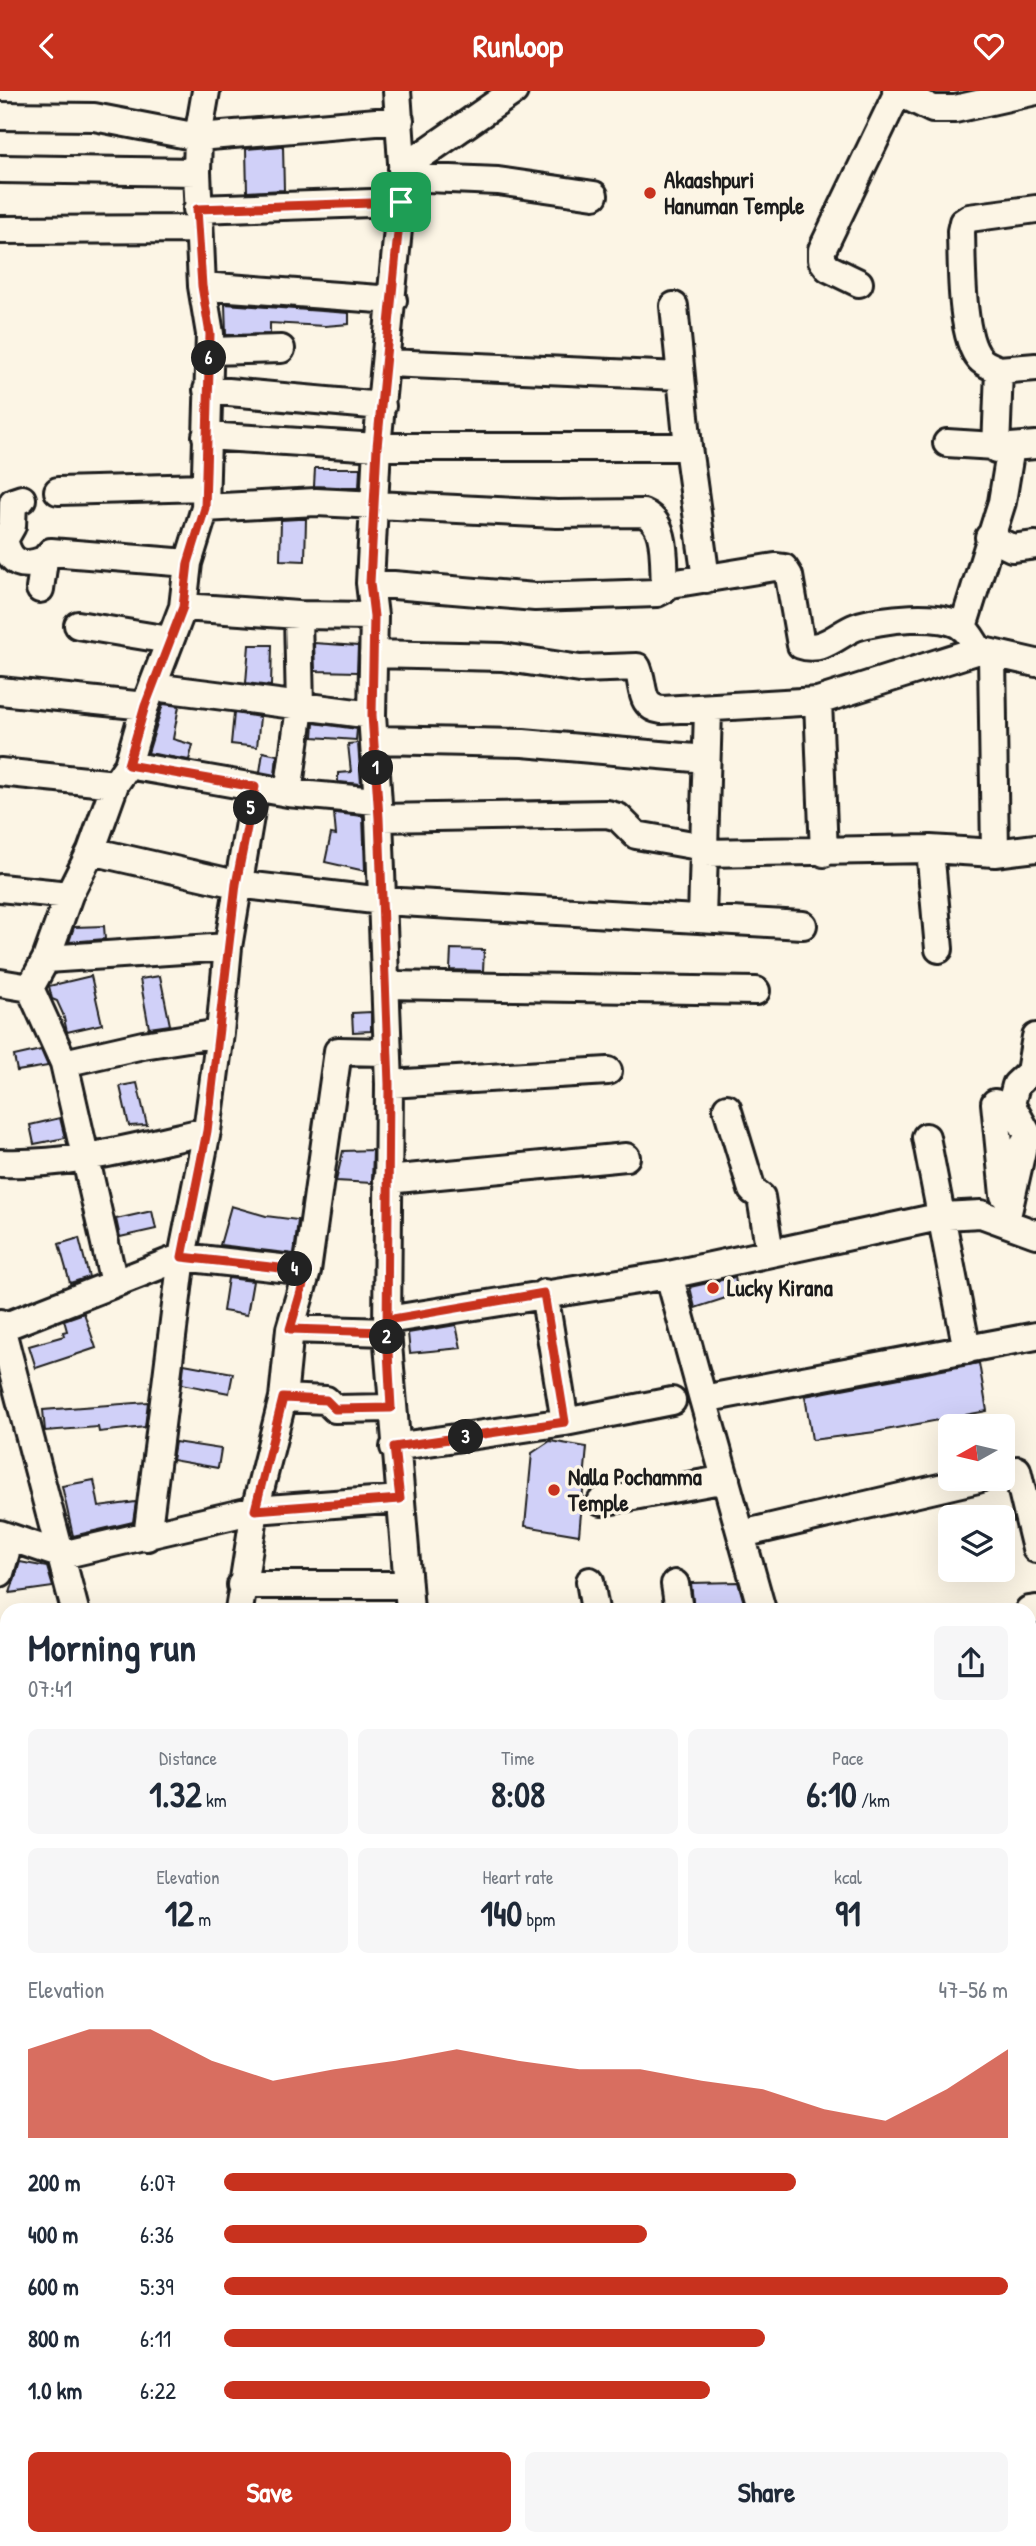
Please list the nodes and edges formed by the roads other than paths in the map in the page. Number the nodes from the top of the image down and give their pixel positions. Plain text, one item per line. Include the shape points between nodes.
1 (205, 91) edge
2 (397, 91) edge
3 (514, 91) edge
4 (897, 91) edge
5 (1036, 91) edge
6 (0, 116) edge
7 (400, 120) junction
8 (198, 137) junction
9 (0, 169) edge
10 (197, 172) junction
11 (402, 183) junction
12 (594, 195) dead end
13 (1036, 209) edge
14 (198, 219) junction
15 (0, 229) edge
16 (859, 283) dead end
17 (202, 286) junction
18 (393, 300) junction
19 (674, 306) dead end
20 (281, 349) dead end
21 (210, 351) junction
22 (388, 363) junction
23 (1036, 367) edge
24 (999, 370) junction
25 (680, 376) junction
26 (207, 390) junction
27 (382, 406) junction
28 (206, 436) junction
29 (947, 443) dead end
30 (377, 447) junction
31 (688, 447) junction
32 (1014, 447) edge
33 (58, 491) dead end
34 (205, 498) junction
35 (22, 499) dead end
36 (375, 504) junction
37 (989, 537) junction
38 (1, 541) edge
39 (1036, 545) edge
40 (44, 561) junction
41 (188, 563) junction
42 (706, 579) junction
43 (370, 583) junction
44 (665, 585) junction
45 (40, 589) dead end
46 (183, 607) junction
47 (298, 615) junction
48 (374, 616) junction
49 (78, 625) dead end
50 (963, 627) junction
51 (169, 640) junction
52 (985, 653) junction
53 (373, 654) junction
54 (1036, 663) edge
55 (0, 691) edge
56 (149, 697) junction
57 (818, 701) junction
58 (300, 708) junction
59 (708, 710) junction
60 (374, 728) junction
61 (706, 758) junction
62 (0, 772) edge
63 (121, 775) junction
64 (255, 787) junction
65 (288, 793) junction
66 (377, 809) junction
67 (1036, 848) edge
68 (930, 849) junction
69 (704, 850) junction
70 (91, 851) junction
71 (824, 853) junction
72 (995, 853) junction
73 (236, 884) junction
74 (0, 888) edge
75 (69, 895) junction
76 (383, 901) junction
77 (702, 919) junction
78 (803, 925) dead end
79 (228, 947) junction
80 (939, 949) dead end
81 (46, 959) junction
82 (0, 983) edge
83 (386, 985) junction
84 (30, 988) junction
85 (756, 991) dead end
86 (220, 1033) junction
87 (1036, 1037) edge
88 (387, 1052) junction
89 (64, 1063) junction
90 (608, 1071) dead end
91 (389, 1084) junction
92 (995, 1103) dead end
93 (727, 1108) dead end
94 (207, 1131) junction
95 (926, 1137) dead end
96 (86, 1157) junction
97 (626, 1157) dead end
98 (0, 1163) edge
99 (387, 1180) junction
100 (943, 1216) junction
101 (1006, 1221) junction
102 (1036, 1234) edge
103 (770, 1253) junction
104 (182, 1257) junction
105 (307, 1271) junction
106 (669, 1275) junction
107 (114, 1283) junction
108 (544, 1293) junction
109 (0, 1325) edge
110 (387, 1326) junction
111 (290, 1329) junction
112 (1036, 1336) edge
113 (967, 1350) junction
114 (283, 1398) junction
115 (703, 1399) junction
116 (672, 1401) dead end
117 (391, 1408) junction
118 (565, 1422) junction
119 (394, 1447) junction
120 (1019, 1469) edge
121 (726, 1479) junction
122 (938, 1488) edge
123 (400, 1499) junction
124 (601, 1502) dead end
125 (255, 1510) junction
126 (742, 1534) junction
127 (5, 1536) edge
128 (147, 1537) junction
129 (1036, 1549) edge
130 (62, 1555) junction
131 (0, 1573) edge
132 (590, 1581) dead end
133 (675, 1584) dead end
134 (240, 1597) edge
135 (408, 1597) edge
136 (73, 1603) edge
137 (594, 1603) edge
138 (678, 1603) edge
139 (760, 1603) edge

1 - 8 street
2 - 7 street
3 - 11 street
4 - 5 street via 933,109 955,109
4 - 16 street via 822,250 828,268
6 - 8 street via 94,117
7 - 8 street
7 - 11 street
8 - 10 street
9 - 10 street
10 - 14 street
11 - 12 street via 498,181
11 - 14 street
11 - 18 street
13 - 24 street via 969,218 961,230 963,295 972,345 981,361
14 - 15 street
14 - 17 street
17 - 18 street
17 - 21 street
18 - 22 street
19 - 25 street
20 - 21 street
21 - 26 street
22 - 25 street
22 - 27 street
23 - 24 street
24 - 32 street
25 - 31 street
26 - 27 street
26 - 28 street
27 - 30 street
28 - 30 street
28 - 34 street
29 - 32 street
30 - 31 street
30 - 36 street
31 - 42 street
32 - 37 street
33 - 34 street
34 - 36 street
34 - 41 street
35 - 38 street via 13,502 12,526
36 - 43 street
36 - 44 street via 557,514 643,513 660,529
37 - 39 street via 1012,548
37 - 50 street
38 - 40 street via 17,563
40 - 41 street via 51,552
40 - 45 street
41 - 46 street
42 - 44 street
42 - 50 street via 784,568 799,640 807,647 829,643 854,628 874,623 944,619
43 - 44 street via 535,597 657,593
43 - 48 street
46 - 47 street
46 - 51 street
47 - 48 street
47 - 58 street
48 - 53 street
49 - 51 street
50 - 52 street
51 - 56 street
52 - 54 street
52 - 57 street
52 - 72 street
53 - 59 street via 502,657 580,669 637,667 646,703 653,709
53 - 60 street
55 - 56 street
56 - 58 street
56 - 63 street
57 - 59 street
57 - 71 street
58 - 60 street
58 - 65 street
59 - 61 street
60 - 61 street
60 - 66 street
61 - 69 street
62 - 63 street
63 - 64 street
63 - 70 street
64 - 65 street
64 - 73 street
65 - 66 street
66 - 69 street via 607,814 618,817 636,835
66 - 76 street
67 - 72 street
68 - 71 street
68 - 72 street
68 - 80 street
69 - 71 street
69 - 77 street
70 - 73 street
70 - 75 street
73 - 76 street
73 - 79 street
74 - 75 street
75 - 81 street
76 - 77 street
76 - 83 street
77 - 78 street
79 - 81 street
79 - 86 street
81 - 84 street
82 - 84 street
83 - 85 street
83 - 88 street
84 - 89 street
86 - 89 street
86 - 94 street
87 - 101 street via 1030,1072 1016,1085 1011,1104 1029,1136
88 - 91 street
88 - 105 street via 338,1051
89 - 96 street
90 - 91 street
91 - 99 street
92 - 101 street
93 - 103 street via 751,1190 761,1197
94 - 96 street
94 - 104 street
95 - 100 street
96 - 98 street
96 - 107 street
97 - 99 street
99 - 110 street
100 - 101 street via 981,1214
100 - 103 street
100 - 113 street
101 - 102 street
103 - 106 street
104 - 105 street
104 - 107 street
104 - 128 street
105 - 111 street
106 - 108 street
106 - 115 street
107 - 109 street
108 - 110 street
108 - 118 street
109 - 130 street
110 - 111 street
110 - 117 street
111 - 114 street
112 - 113 street
113 - 115 street
114 - 117 street via 326,1400 335,1409
114 - 125 street
115 - 121 street
116 - 118 street
117 - 119 street
118 - 119 street
119 - 123 street
120 - 129 street
121 - 124 street
121 - 126 street
122 - 126 street
123 - 125 street
123 - 135 street
125 - 128 street
125 - 134 street
126 - 139 street
127 - 130 street
127 - 131 street
128 - 130 street
130 - 136 street
132 - 137 street
133 - 138 street
134 - 135 street

